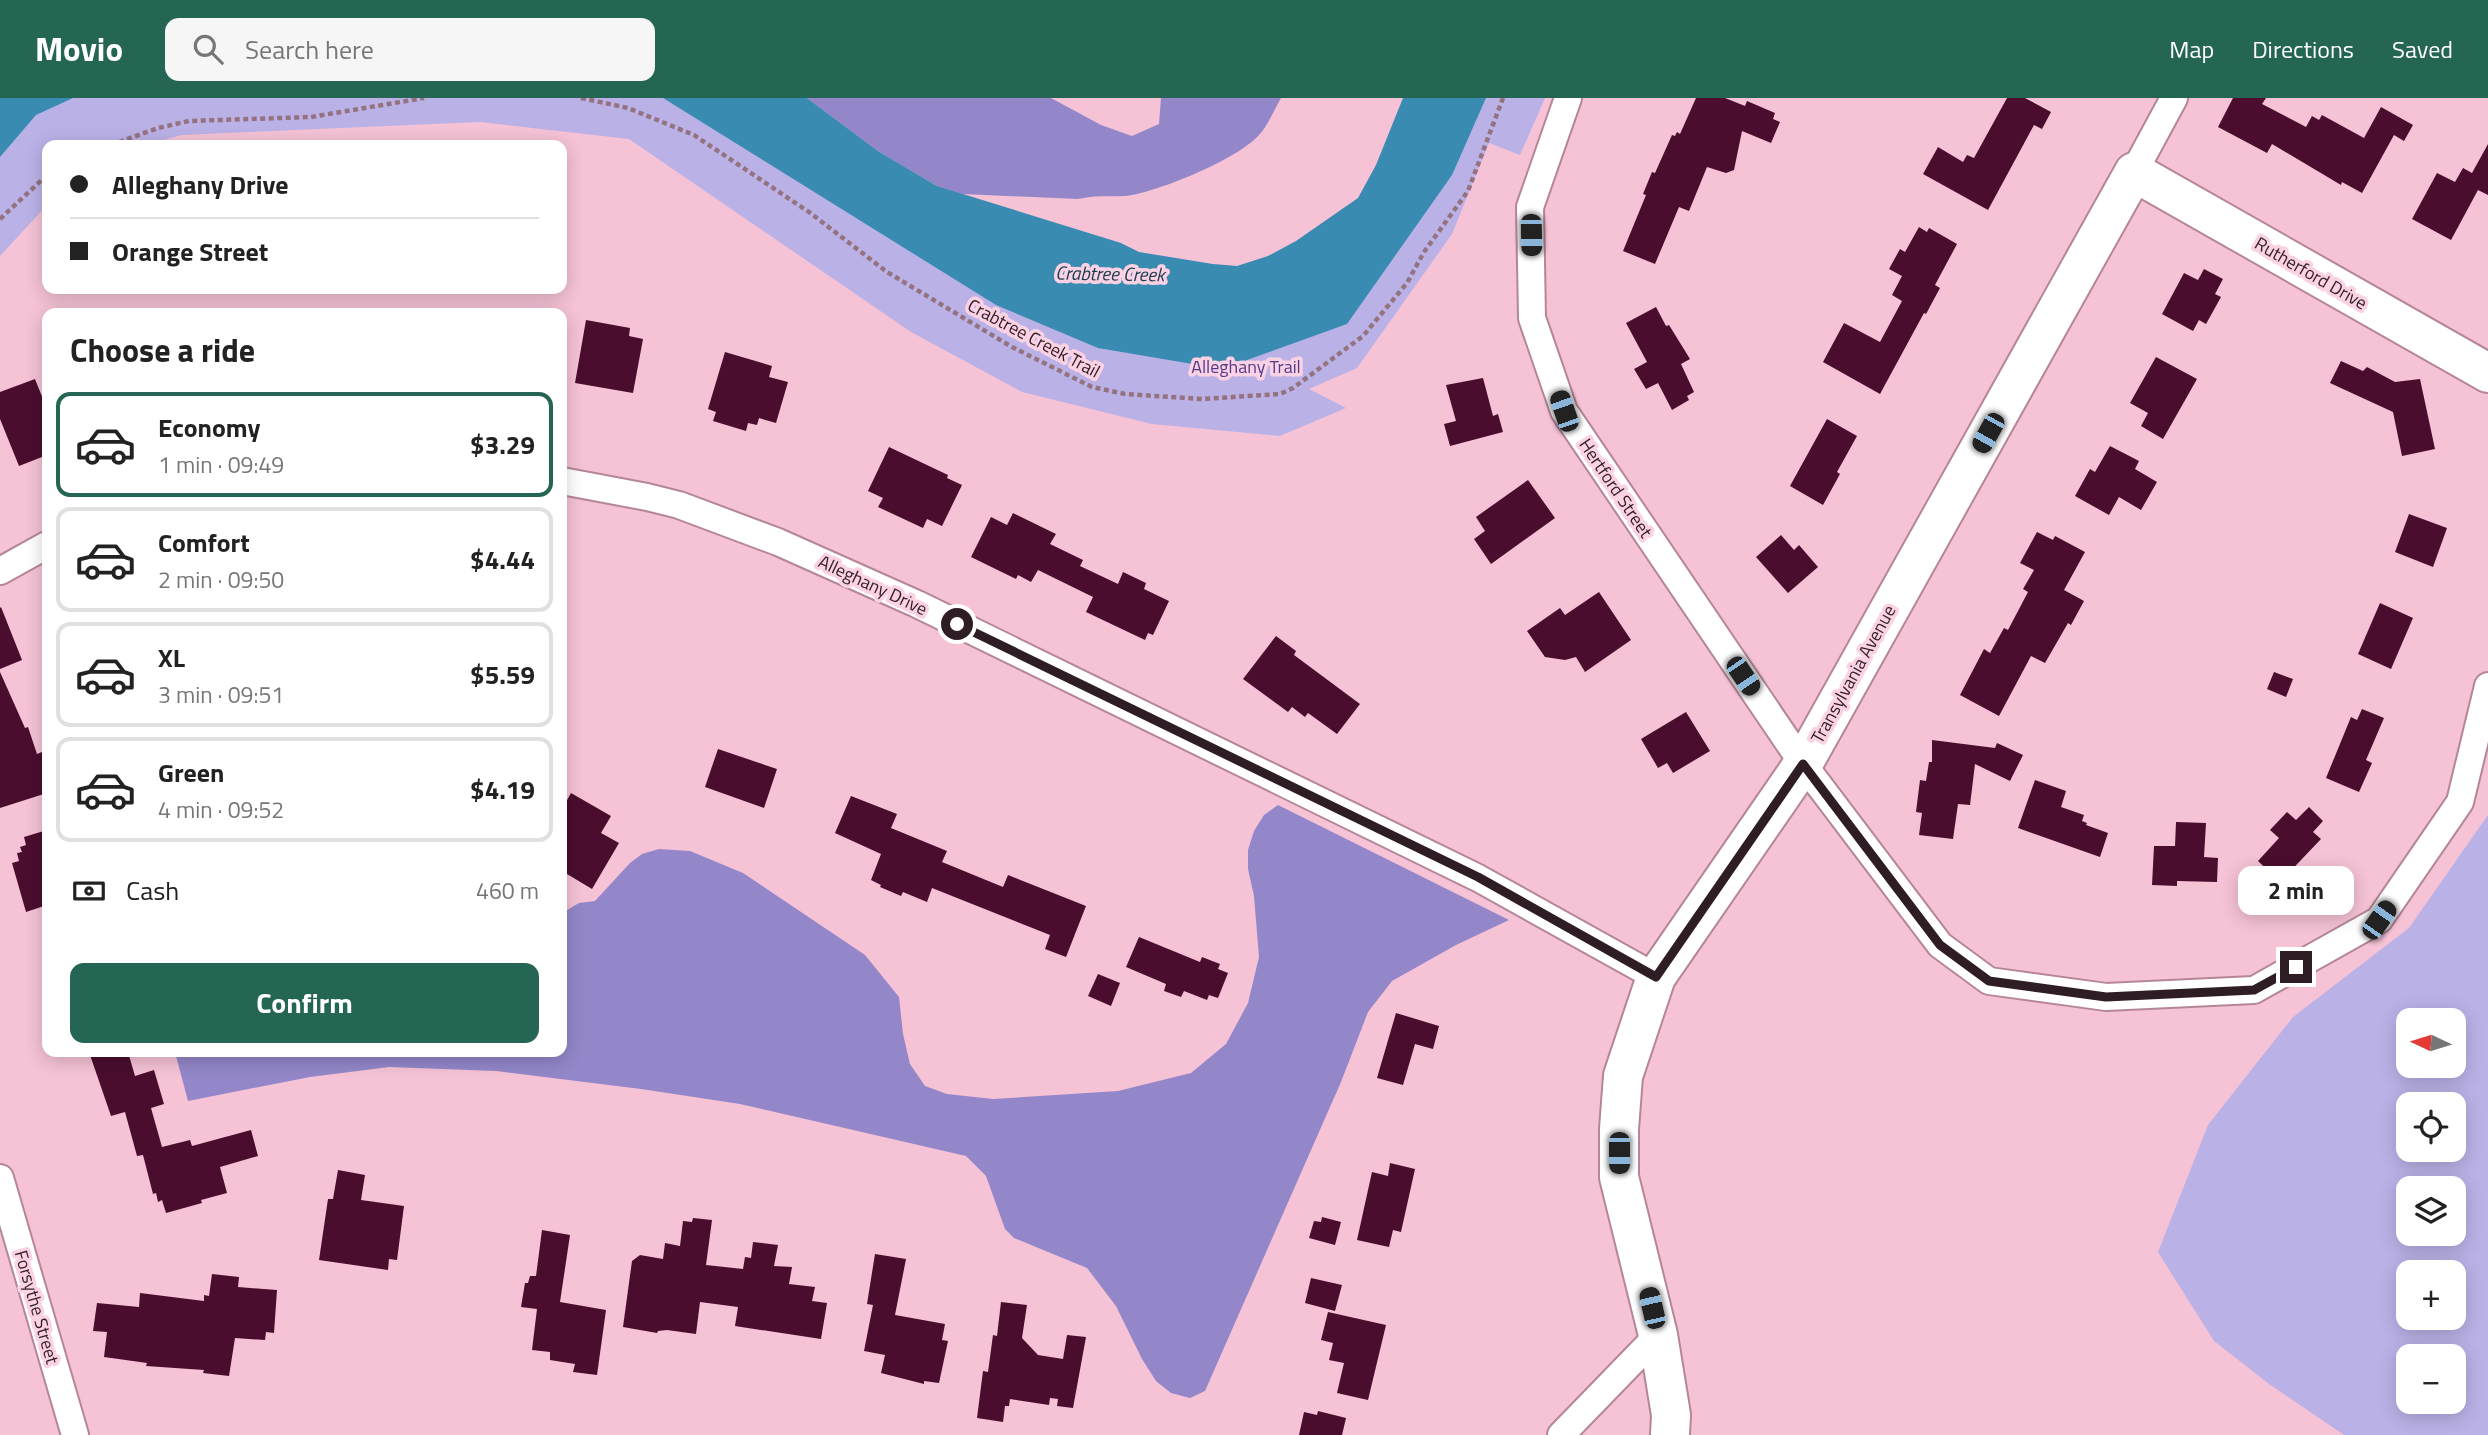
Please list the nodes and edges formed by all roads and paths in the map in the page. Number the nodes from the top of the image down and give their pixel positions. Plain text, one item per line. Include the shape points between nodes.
1 (424, 98) edge
2 (581, 98) edge
3 (1503, 98) edge
4 (1568, 98) edge
5 (2174, 98) edge
6 (125, 140) edge
7 (2134, 172) junction
8 (42, 180) edge
9 (0, 219) edge
10 (2488, 373) edge
11 (567, 482) edge
12 (42, 548) edge
13 (0, 571) edge
14 (2488, 686) edge
15 (1803, 764) junction
16 (1656, 977) junction
17 (0, 1178) edge
18 (1658, 1335) junction
19 (75, 1435) edge
20 (1561, 1435) edge
21 (1670, 1435) edge

1 - 6 path via 311,117 189,121
2 - 3 path, Crabtree Creek Trail via 628,108 694,135 809,212 887,272 1012,347 1092,387 1202,399 1280,394 1363,336 1407,283 1468,191
4 - 15 street, Hertford Street via 1530,207 1532,318 1564,411
5 - 7 street, Transylvania Avenue
7 - 10 street, Rutherford Drive
7 - 15 street, Transylvania Avenue
8 - 9 path
11 - 16 street, Alleghany Drive via 679,505 778,542 917,604 1478,877
12 - 13 street
14 - 15 street, Hertford Street via 2460,802 2379,920 2254,990 2106,997 1989,981 1940,945
15 - 16 street, Transylvania Avenue
16 - 18 street, Transylvania Avenue via 1623,1076 1619,1177
17 - 19 street, Forsythe Street
18 - 20 street
18 - 21 street, Transylvania Avenue

